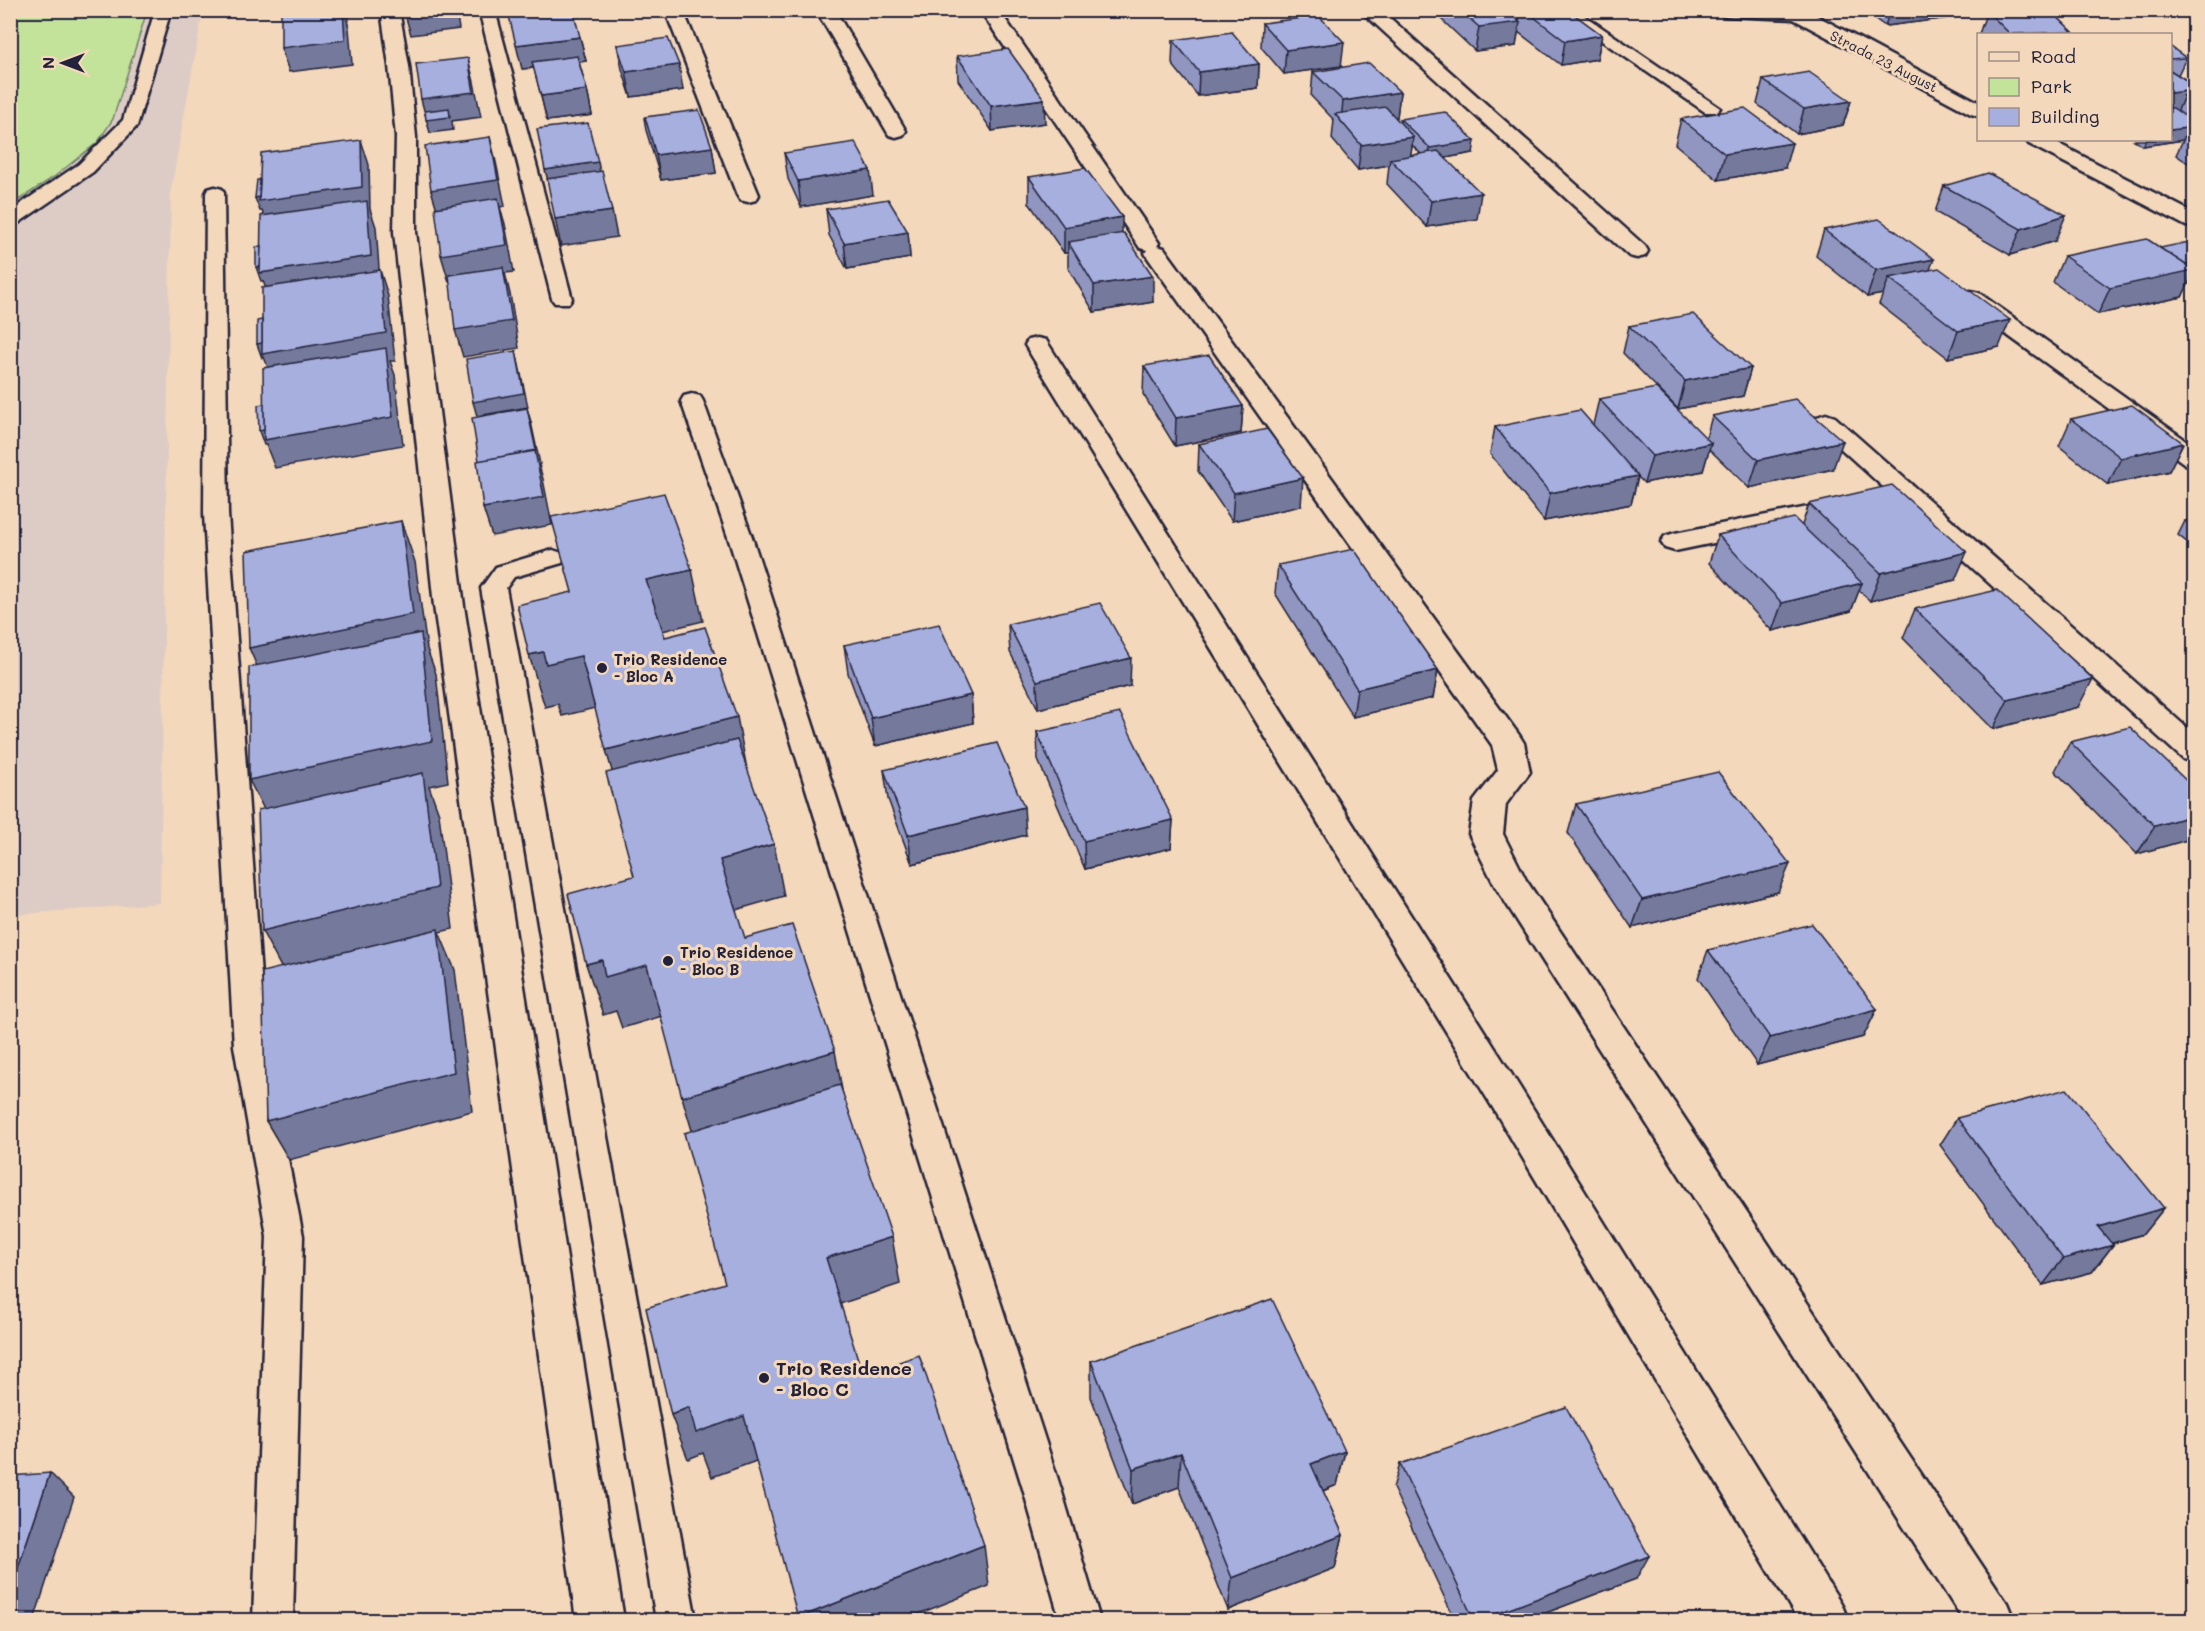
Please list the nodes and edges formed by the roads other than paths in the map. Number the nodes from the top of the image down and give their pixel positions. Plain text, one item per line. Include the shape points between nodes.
1 (163, 10) edge
2 (390, 10) edge
3 (487, 10) edge
4 (674, 10) edge
5 (825, 10) edge
6 (989, 10) edge
7 (1369, 10) edge
8 (1565, 10) edge
9 (1726, 10) edge
10 (1792, 12) edge
11 (1711, 108) dead end
12 (1977, 109) edge
13 (896, 131) dead end
14 (2038, 141) edge
15 (215, 193) dead end
16 (748, 195) dead end
17 (10, 220) edge
18 (2194, 221) edge
19 (1637, 251) dead end
20 (1953, 285) edge
21 (562, 299) dead end
22 (1037, 345) dead end
23 (692, 402) dead end
24 (1826, 422) dead end
25 (2194, 458) edge
26 (1910, 495) junction
27 (1675, 542) dead end
28 (553, 558) edge
29 (2194, 751) edge
30 (273, 1620) edge
31 (600, 1620) edge
32 (676, 1620) edge
33 (1080, 1620) edge
34 (1824, 1620) edge
35 (1990, 1620) edge

1 - 17 lane via 131,122 86,168
2 - 31 street via 406,137 405,232 449,606
3 - 21 lane
4 - 16 street
5 - 13 street
6 - 35 street via 1152,248 1508,743 1514,772 1490,801 1486,834 1512,886
7 - 19 street
8 - 11 lane
9 - 10 street
10 - 12 street, Strada 23 August
14 - 18 street
15 - 30 lane via 216,514 250,1046 285,1236
20 - 25 street
22 - 34 street via 1506,1097
23 - 33 lane via 740,537
24 - 26 street
26 - 27 street
26 - 29 street
28 - 32 lane via 505,572 493,588

